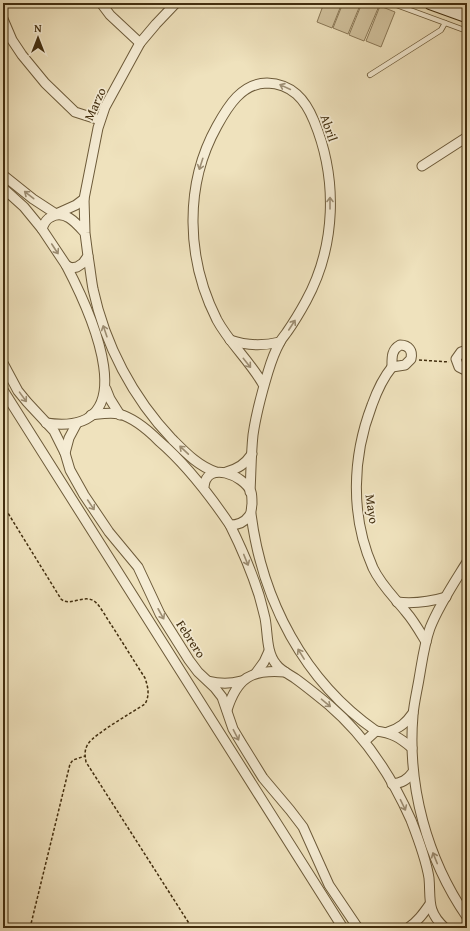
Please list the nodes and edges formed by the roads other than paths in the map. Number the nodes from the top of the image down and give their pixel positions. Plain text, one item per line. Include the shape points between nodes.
1 (101, 3) edge
2 (176, 3) edge
3 (391, 3) edge
4 (431, 3) edge
5 (467, 16) edge
6 (3, 19) edge
7 (445, 23) junction
8 (467, 31) edge
9 (140, 43) junction
10 (370, 75) dead end
11 (100, 120) junction
12 (467, 137) edge
13 (422, 166) dead end
14 (3, 175) edge
15 (3, 188) edge
16 (84, 199) junction
17 (56, 214) junction
18 (42, 229) junction
19 (85, 233) junction
20 (88, 256) junction
21 (66, 265) junction
22 (230, 340) junction
23 (280, 342) junction
24 (467, 350) edge
25 (114, 354) junction
26 (102, 359) junction
27 (3, 363) edge
28 (392, 367) junction
29 (467, 371) edge
30 (105, 386) junction
31 (264, 386) junction
32 (3, 390) edge
33 (91, 415) junction
34 (120, 415) junction
35 (155, 420) junction
36 (46, 423) junction
37 (77, 423) junction
38 (148, 430) junction
39 (65, 453) junction
40 (252, 454) junction
41 (216, 472) junction
42 (226, 472) junction
43 (204, 487) junction
44 (250, 492) junction
45 (251, 514) junction
46 (230, 524) junction
47 (467, 562) edge
48 (446, 597) junction
49 (397, 602) junction
50 (278, 613) junction
51 (265, 618) junction
52 (426, 642) junction
53 (269, 651) junction
54 (285, 672) junction
55 (256, 673) junction
56 (320, 680) junction
57 (207, 681) junction
58 (241, 681) junction
59 (311, 690) junction
60 (227, 710) junction
61 (413, 713) junction
62 (376, 731) junction
63 (388, 732) junction
64 (365, 741) junction
65 (412, 748) junction
66 (413, 772) junction
67 (392, 784) junction
68 (441, 873) junction
69 (429, 878) junction
70 (430, 904) junction
71 (467, 917) edge
72 (343, 928) edge
73 (358, 928) edge
74 (408, 928) edge
75 (445, 928) edge

1 - 9 street
2 - 9 street, Marzo
3 - 7 lane
4 - 5 street
6 - 11 street via 22,56 44,84 75,112
7 - 8 lane
7 - 10 lane via 441,30
9 - 11 street, Marzo
11 - 16 street, Marzo
12 - 13 street
17 -> 14 street
15 - 18 street via 24,207
16 - 17 street
16 - 19 street, Marzo
17 - 18 street via 47,219
17 - 19 street via 71,219
18 -> 21 street
19 - 20 street, Marzo
20 - 21 street via 77,267
25 -> 20 street, Marzo via 97,305
21 - 26 street via 87,309
22 - 23 street via 255,345
23 -> 22 street, Abril via 305,303 319,272 328,234 330,191 325,157 310,114 294,92 287,87 269,83 255,85 236,96 214,131 197,174 193,207 194,244 200,274 217,320
22 -> 31 street, Abril
23 - 31 street, Abril
24 - 29 street via 458,355 457,363
25 - 26 street
25 - 35 street, Marzo via 138,398
26 - 30 street
27 -> 36 street, Febrero via 18,391
28 - 28 street via 393,350 400,345 408,347 411,359 405,365
28 - 49 street, Mayo via 378,390 362,433 356,488 360,522 369,556 378,578
30 - 33 street via 104,398
30 - 34 street
31 - 40 street, Abril via 255,423
32 - 72 street
33 - 34 street
33 - 37 street
34 - 38 street
35 - 38 street
41 -> 35 street, Marzo via 189,455
36 - 37 street
36 - 39 street, Febrero via 54,431
37 - 39 street
38 - 43 street
39 -> 57 street, Febrero via 70,470 84,494 109,532 138,567 167,625 193,666
40 - 42 street via 243,465
40 - 44 street, Abril
41 - 42 street
41 - 43 street via 208,476
42 - 44 street via 236,477
43 - 46 street
44 - 45 street
45 - 46 street via 245,521 236,525
45 - 50 street via 256,546
46 -> 51 street via 246,558
47 - 48 street
48 - 49 street via 430,602
48 - 52 street
49 - 52 street, Mayo
50 - 51 street
56 -> 50 street via 301,654
51 - 53 street
52 - 61 street
53 - 54 street via 277,665
53 - 55 street
54 - 55 street
54 - 59 street
55 - 58 street
56 - 59 street
56 - 62 street via 358,719
57 - 58 street via 219,684
57 - 60 street, Febrero via 222,697
58 - 60 street via 231,696
59 -> 64 street
60 -> 73 street, Febrero via 245,750 263,778 300,823 330,885
61 - 63 street via 407,722
61 - 65 street
62 - 63 street
62 - 64 street
63 - 65 street
64 - 67 street
65 - 66 street
66 - 67 street via 401,783
68 -> 66 street via 424,824
67 -> 69 street via 411,821
68 - 69 street
68 - 71 street
69 - 70 street
70 - 74 street via 422,916
70 - 75 street

